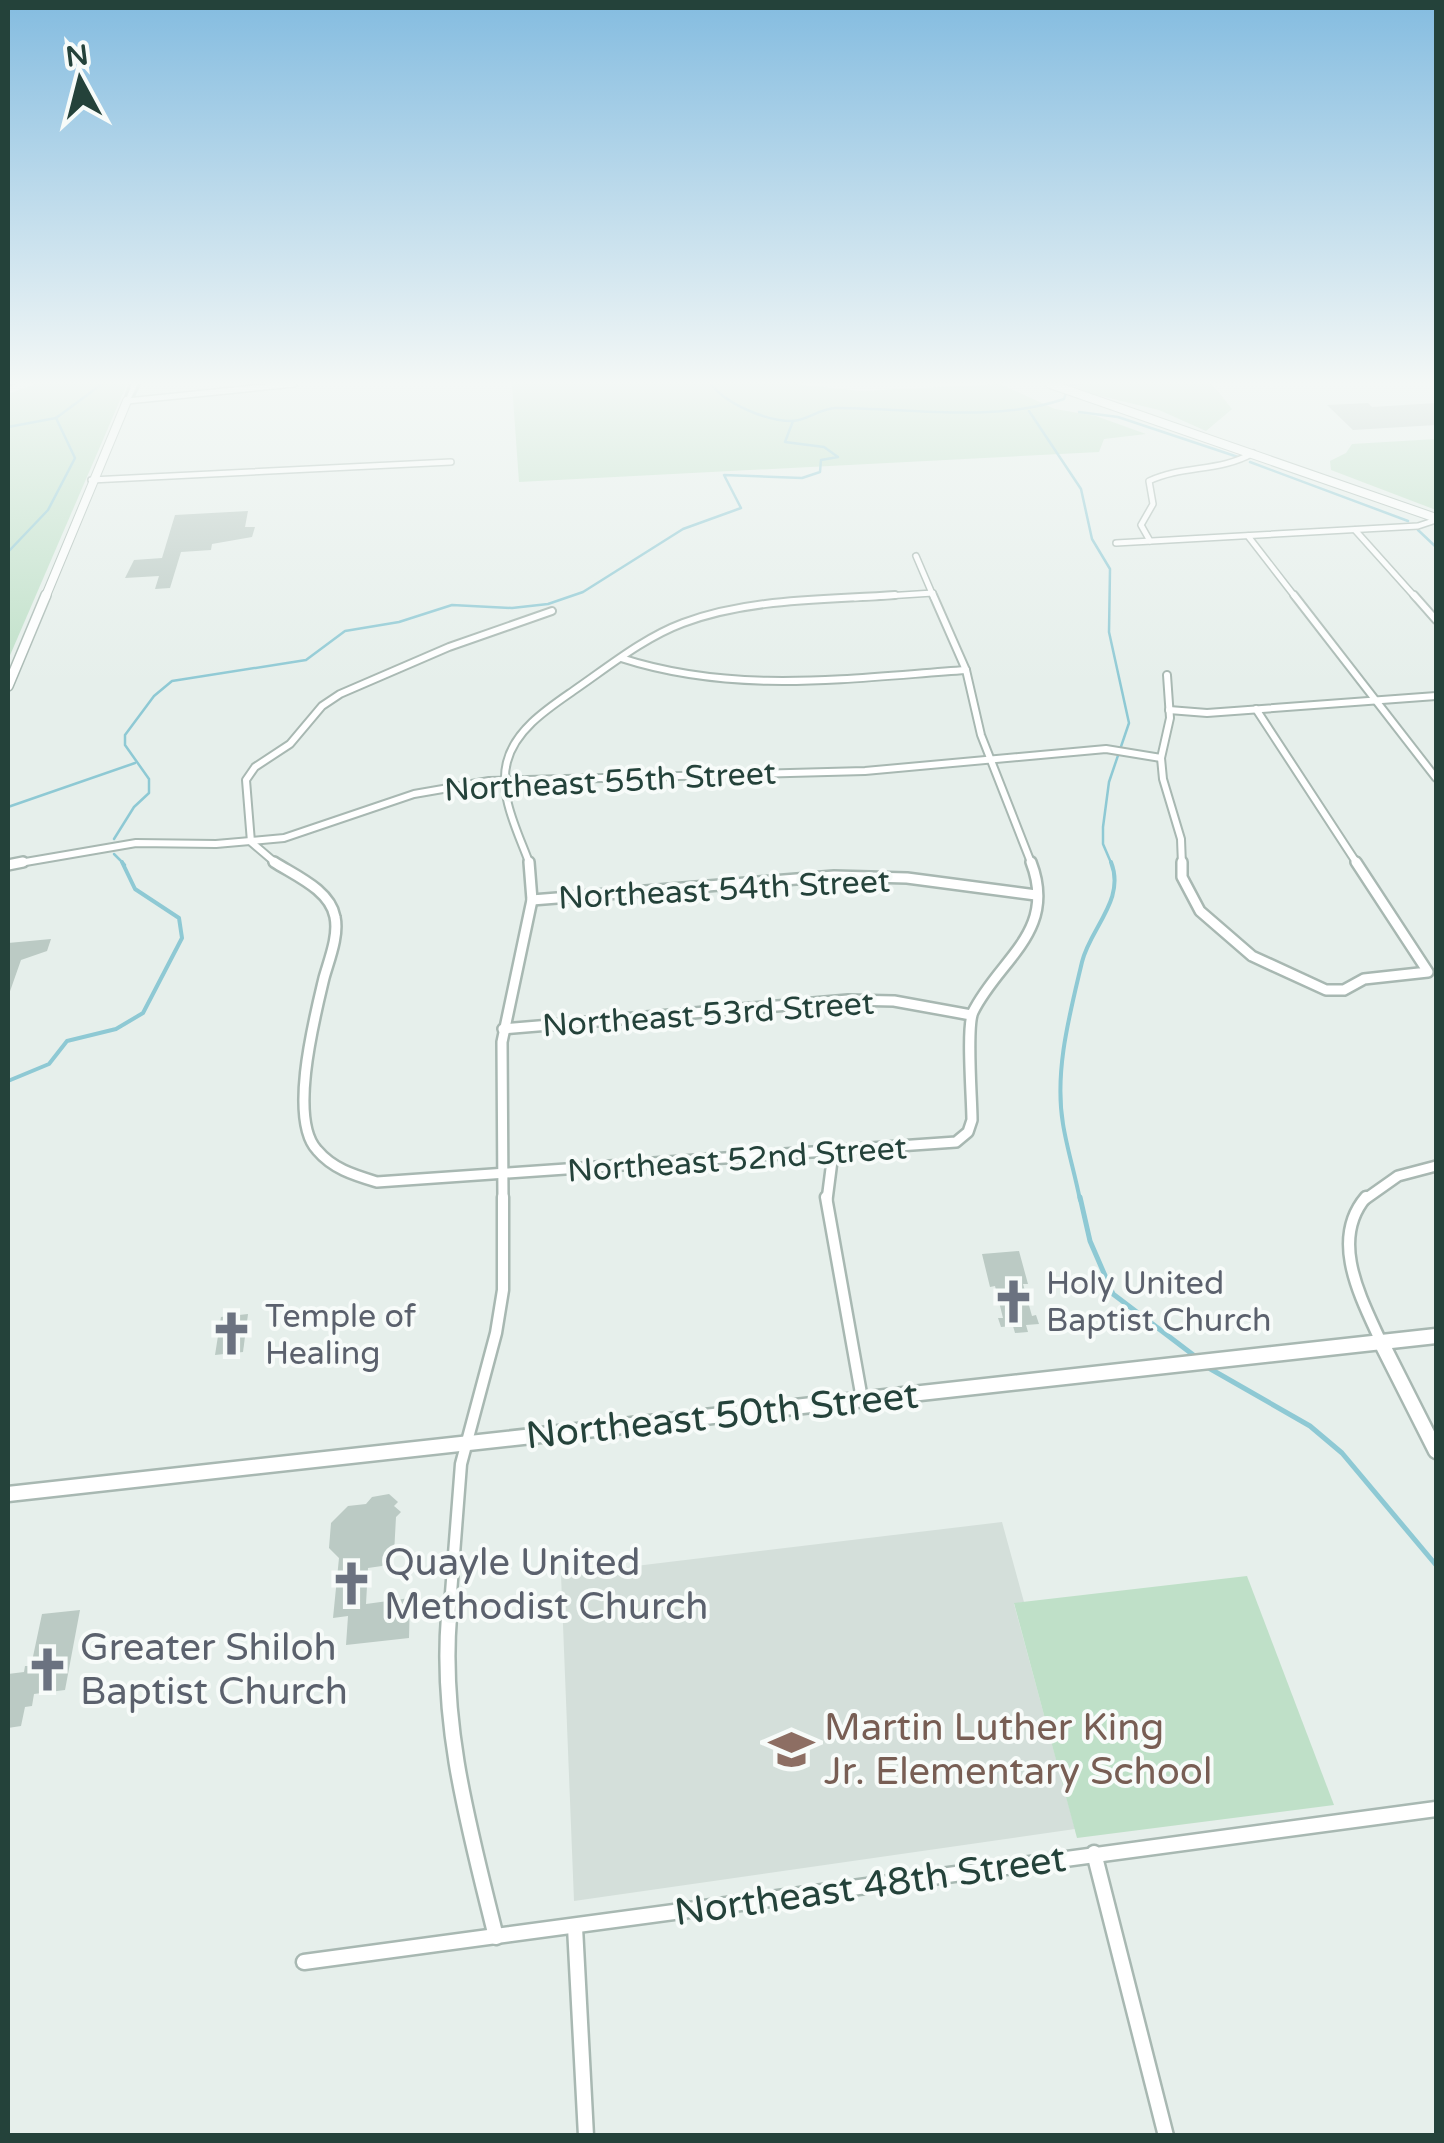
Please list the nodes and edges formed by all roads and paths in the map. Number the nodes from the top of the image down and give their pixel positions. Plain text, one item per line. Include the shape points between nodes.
1 (89, 484) edge
2 (1148, 484) edge
3 (1339, 484) edge
4 (1436, 519) edge
5 (1355, 530) junction
6 (1248, 536) junction
7 (1150, 541) junction
8 (1116, 544) dead end
9 (916, 556) dead end
10 (933, 592) junction
11 (552, 611) dead end
12 (1436, 620) edge
13 (621, 658) junction
14 (966, 670) junction
15 (1167, 675) dead end
16 (8, 686) edge
17 (1436, 696) edge
18 (1376, 700) junction
19 (1169, 710) junction
20 (1256, 710) junction
21 (1161, 758) junction
22 (991, 760) junction
23 (1432, 765) edge
24 (1436, 778) edge
25 (504, 780) junction
26 (251, 842) junction
27 (8, 865) edge
28 (1036, 895) junction
29 (532, 900) junction
30 (971, 1015) junction
31 (504, 1029) junction
32 (968, 1134) joint
33 (833, 1154) junction
34 (1436, 1166) edge
35 (502, 1175) junction
36 (1436, 1336) edge
37 (1382, 1342) junction
38 (862, 1400) junction
39 (465, 1444) junction
40 (1436, 1451) edge
41 (8, 1494) edge
42 (1436, 1809) edge
43 (1094, 1853) junction
44 (574, 1927) junction
45 (496, 1937) junction
46 (304, 1962) dead end
47 (586, 2136) edge
48 (1166, 2136) edge

1 - 16 street
2 - 7 street via 1153,504 1141,525
3 - 4 street
4 - 5 street
5 - 6 street
5 - 12 street
6 - 7 street
6 - 18 street
7 - 8 street
9 - 10 street
10 - 13 street via 742,607 670,628
10 - 14 street
11 - 26 street via 330,700 290,744 250,774 245,794
13 - 14 street via 710,682
13 - 25 street via 530,723 510,754
14 - 22 street
15 - 19 street
17 - 18 street
18 - 20 street
18 - 23 street
19 - 20 street
19 - 21 street
20 - 21 street via 1428,972 1364,978 1338,991 1252,956 1193,903 1182,877 1181,839
21 - 22 street, Northeast 55th Street via 1116,749
22 - 25 street, Northeast 55th Street via 851,771
22 - 28 street via 1032,858
23 - 24 street
25 - 26 street, Northeast 55th Street via 430,790 304,833
25 - 29 street via 530,866
26 - 27 street, Northeast 55th Street via 136,843
26 - 35 street, Northeast 52nd Street via 318,890 334,915 302,1110 316,1150 342,1171 377,1182
28 - 29 street, Northeast 54th Street via 857,876
28 - 30 street via 1033,930
29 - 31 street
30 - 31 street, Northeast 53rd Street via 848,1000
30 - 32 street
31 - 35 street
32 - 33 street, Northeast 52nd Street via 948,1145
33 - 35 street, Northeast 52nd Street
33 - 38 street via 826,1194
34 - 37 street via 1383,1183 1358,1206 1347,1238 1354,1285
35 - 39 street via 500,1311
36 - 37 street, Northeast 50th Street
37 - 38 street, Northeast 50th Street
37 - 40 street
38 - 39 street, Northeast 50th Street
39 - 41 street, Northeast 50th Street
39 - 45 street via 446,1692 460,1800
42 - 43 street, Northeast 48th Street
43 - 44 street, Northeast 48th Street
43 - 48 street
44 - 45 street, Northeast 48th Street
44 - 47 street
45 - 46 street, Northeast 48th Street

